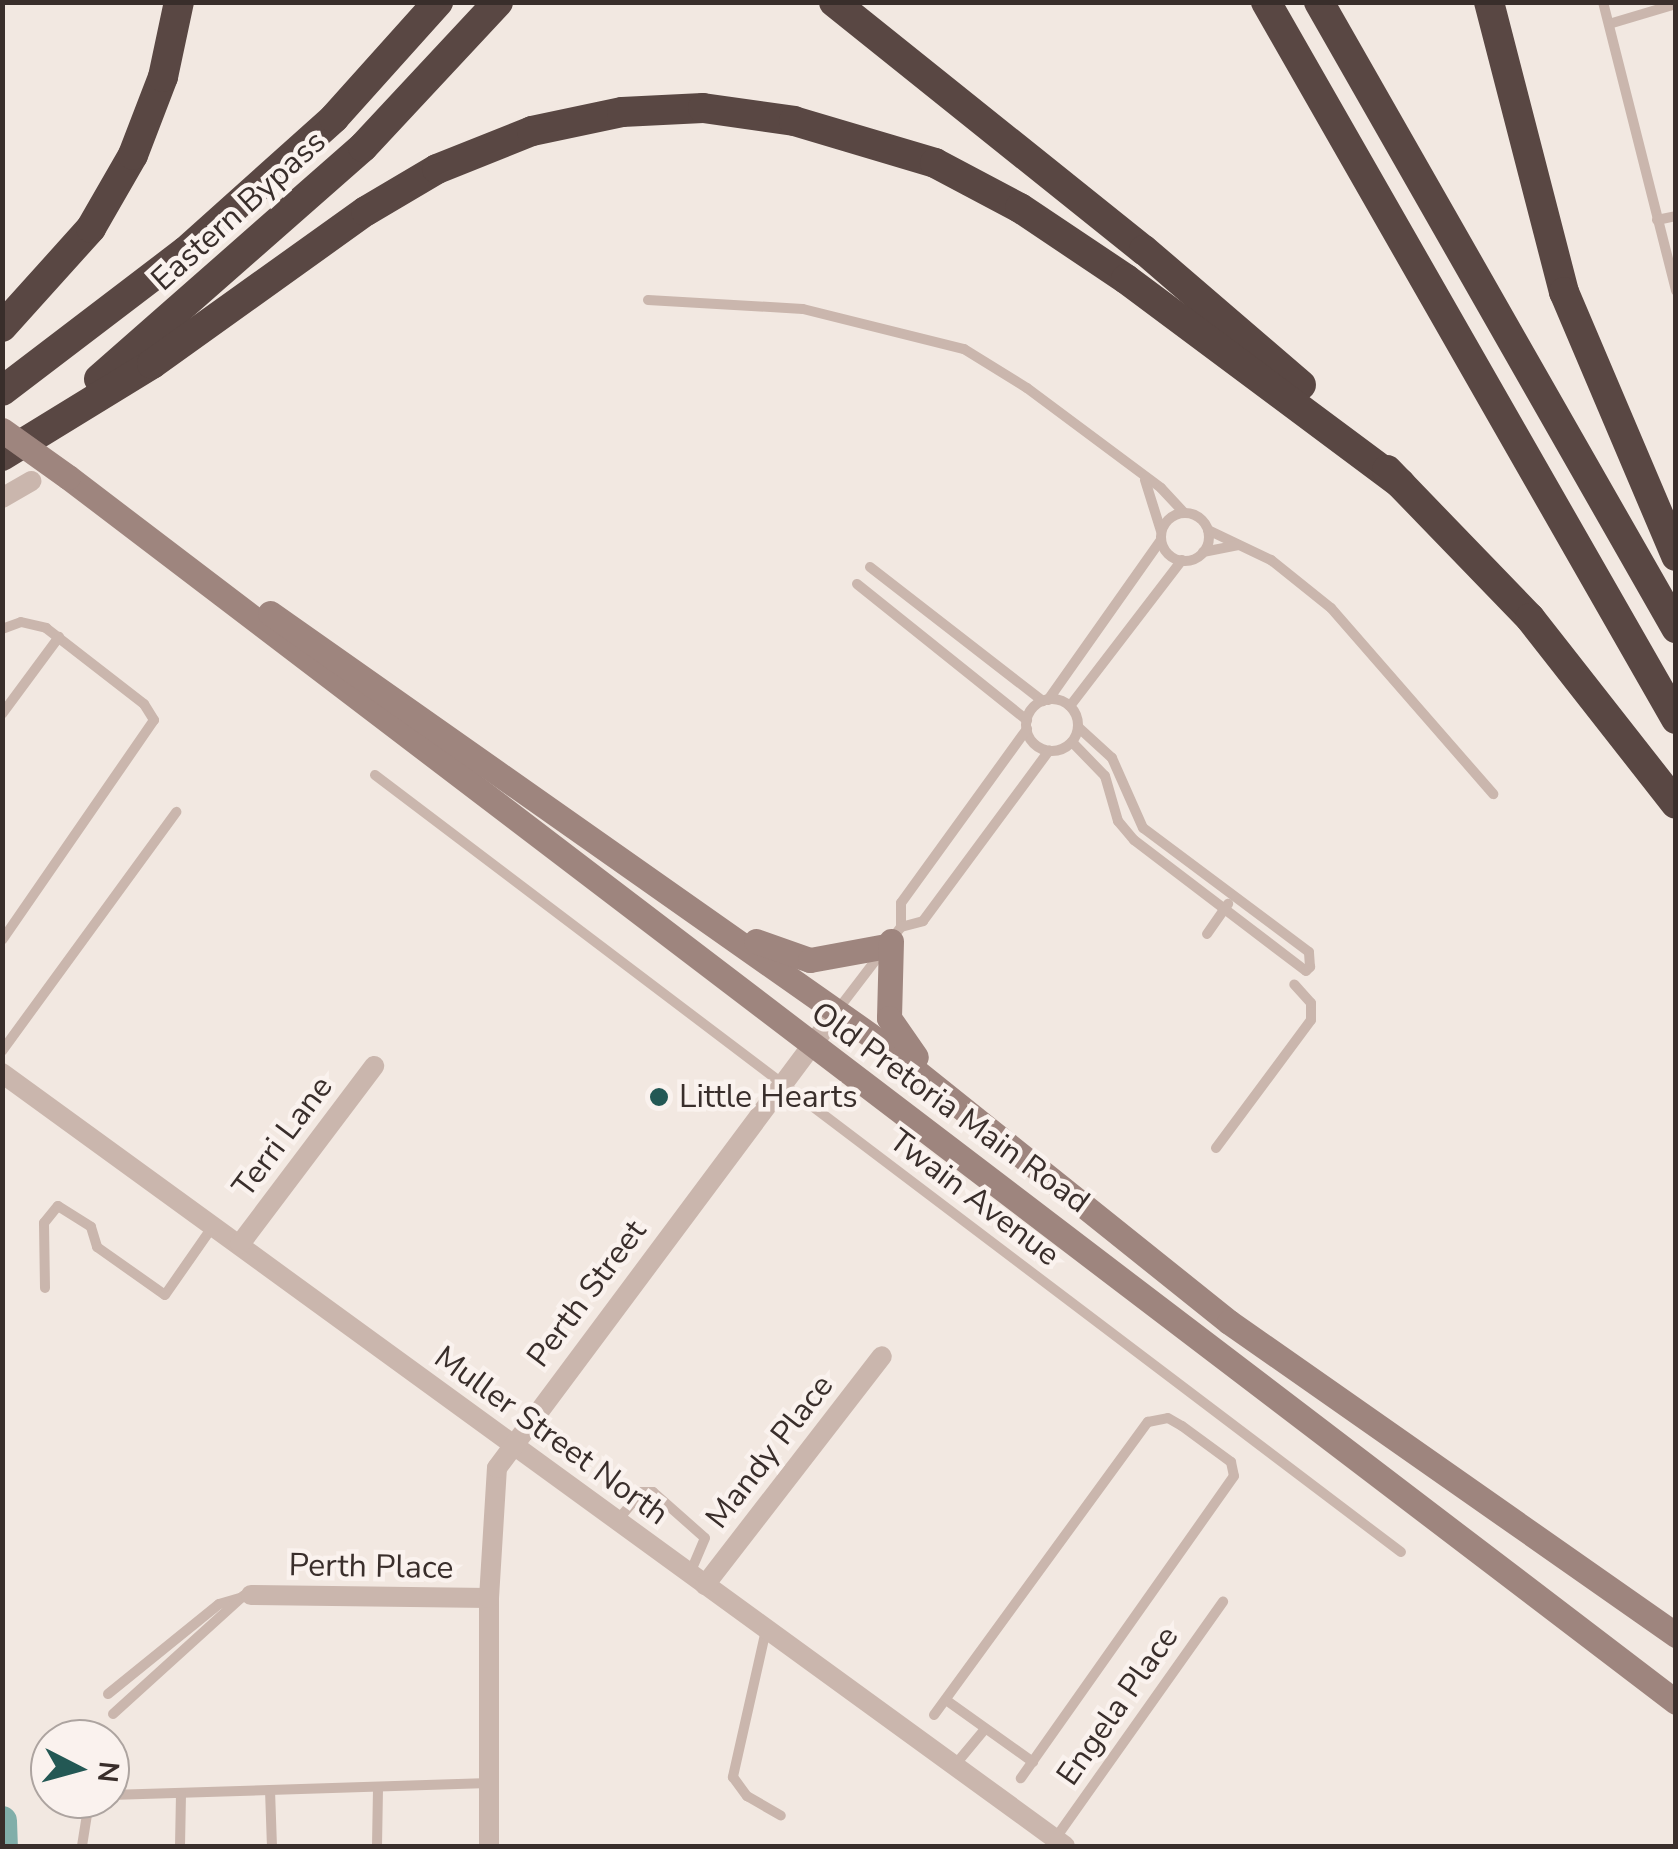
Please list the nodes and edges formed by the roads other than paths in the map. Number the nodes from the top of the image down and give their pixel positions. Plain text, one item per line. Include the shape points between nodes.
1 (180, 2) edge
2 (438, 2) edge
3 (501, 2) edge
4 (834, 2) edge
5 (1266, 2) edge
6 (1319, 2) edge
7 (1489, 2) edge
8 (1604, 2) edge
9 (1676, 4) edge
10 (1609, 24) junction
11 (1676, 216) edge
12 (1657, 220) junction
13 (1670, 250) edge
14 (1676, 290) edge
15 (648, 300) dead end
16 (2, 327) edge
17 (2, 391) edge
18 (2, 430) edge
19 (2, 446) edge
20 (2, 456) edge
21 (1144, 479) junction
22 (31, 481) dead end
23 (1400, 483) junction
24 (2, 498) edge
25 (1184, 513) junction
26 (1208, 530) junction
27 (1161, 536) junction
28 (1239, 544) junction
29 (1203, 552) junction
30 (1676, 556) edge
31 (1182, 560) junction
32 (187, 566) junction
33 (870, 567) dead end
34 (857, 584) dead end
35 (1676, 628) edge
36 (2, 629) edge
37 (59, 636) junction
38 (961, 640) junction
39 (948, 655) junction
40 (1045, 700) junction
41 (1070, 706) junction
42 (2, 714) edge
43 (1676, 719) edge
44 (1027, 724) junction
45 (1078, 726) junction
46 (1072, 742) junction
47 (1049, 751) junction
48 (375, 775) dead end
49 (1124, 788) junction
50 (1110, 793) junction
51 (1493, 794) dead end
52 (1676, 804) edge
53 (176, 812) dead end
54 (660, 887) junction
55 (1234, 895) junction
56 (1225, 908) junction
57 (1207, 934) dead end
58 (893, 938) junction
59 (2, 940) edge
60 (1294, 984) dead end
61 (836, 1013) junction
62 (810, 1046) junction
63 (2, 1051) edge
64 (374, 1066) dead end
65 (2, 1073) edge
66 (780, 1084) junction
67 (1002, 1136) junction
68 (1216, 1148) dead end
69 (213, 1226) junction
70 (240, 1244) junction
71 (46, 1288) dead end
72 (882, 1356) dead end
73 (512, 1446) junction
74 (616, 1522) junction
75 (1401, 1552) dead end
76 (698, 1580) junction
77 (247, 1596) junction
78 (489, 1598) junction
79 (1223, 1602) dead end
80 (766, 1629) junction
81 (1676, 1636) edge
82 (108, 1694) dead end
83 (946, 1700) junction
84 (1676, 1702) edge
85 (113, 1714) dead end
86 (934, 1715) dead end
87 (985, 1728) junction
88 (1032, 1762) junction
89 (954, 1766) junction
90 (1021, 1778) dead end
91 (490, 1783) junction
92 (378, 1787) junction
93 (270, 1790) junction
94 (180, 1794) junction
95 (130, 1795) edge
96 (782, 1816) dead end
97 (86, 1819) edge
98 (1060, 1843) edge
99 (82, 1846) edge
100 (180, 1846) edge
101 (272, 1846) edge
102 (376, 1846) edge
103 (490, 1846) edge

1 - 16 highway via 134,154 91,228
2 - 17 highway, Eastern Bypass via 334,118 186,251
3 - 19 highway, Eastern Bypass via 462,47 208,287 82,394
4 - 23 highway via 1144,250 1331,411
5 - 43 highway
6 - 35 highway
7 - 30 highway via 1564,292
8 - 10 lane
9 - 10 lane
10 - 12 lane
11 - 12 lane
12 - 13 lane
13 - 14 lane
15 - 21 lane via 803,309 964,350 1027,388
18 - 32 main road, Old Pretoria Main Road, bridge
20 - 23 highway via 152,364 366,212 437,170 532,130 622,112 703,108 794,121 935,162 1020,208 1126,280
21 - 25 lane
21 - 27 lane
22 - 24 street
23 - 52 highway via 1530,618
25 - 26 lane
25 - 27 lane
26 - 28 lane
26 - 29 lane
27 - 31 lane
27 - 40 lane
28 - 29 lane
28 - 51 lane via 1331,608
29 - 31 lane
31 - 41 lane
32 - 54 main road, Old Pretoria Main Road via 312,638
32 - 62 main road, Old Pretoria Main Road
33 - 38 lane
34 - 39 lane
36 - 37 lane via 32,623
37 - 42 lane
37 - 59 lane via 144,704 154,724
38 - 39 lane
38 - 40 lane
39 - 44 lane
40 - 41 lane
40 - 44 lane
41 - 45 lane
44 - 47 lane via 1034,744
44 - 58 lane via 900,903
45 - 46 lane
45 - 49 lane via 1112,758
46 - 47 lane
46 - 50 lane via 1105,776
47 - 58 lane via 923,921
48 - 66 lane, Twain Avenue
49 - 50 lane
49 - 55 lane via 1143,828
50 - 56 lane via 1124,830
53 - 63 lane
54 - 58 main road via 796,958
54 - 61 main road, Old Pretoria Main Road
55 - 56 lane
55 - 56 lane via 1309,952 1310,967 1306,971
56 - 57 lane
58 - 61 lane
58 - 67 main road via 886,1006 896,1034
60 - 68 lane via 1311,1003 1311,1020
61 - 62 street, Perth Street
61 - 67 main road, Old Pretoria Main Road
62 - 66 street, Perth Street
62 - 84 main road, Old Pretoria Main Road via 1122,1276
64 - 70 street, Terri Lane
65 - 69 street, Muller Street North
66 - 73 street, Perth Street
66 - 75 lane, Twain Avenue
67 - 81 main road, Old Pretoria Main Road via 1262,1346
69 - 70 street, Muller Street North
69 - 71 lane via 166,1295 97,1247 91,1227 58,1206 44,1222
70 - 73 street, Muller Street North
72 - 76 street, Mandy Place
73 - 74 street, Muller Street North
73 - 78 street, Perth Street via 492,1488
74 - 76 street, Muller Street North
74 - 76 lane via 642,1492 653,1492 705,1538
76 - 80 street, Muller Street North
77 - 78 street, Perth Place
77 - 82 lane via 220,1604
77 - 85 lane
78 - 91 street, Perth Street
79 - 98 lane, Engela Place
80 - 89 street, Muller Street North
80 - 96 lane via 732,1777 747,1796
83 - 86 lane
83 - 87 lane
83 - 88 lane via 1148,1422 1168,1418 1182,1426 1234,1464 1234,1476
87 - 88 lane
87 - 89 lane
88 - 90 lane
89 - 98 street, Muller Street North
91 - 92 lane
91 - 103 street, Perth Street
92 - 93 lane
92 - 102 lane
93 - 94 lane
93 - 101 lane
94 - 95 lane
94 - 100 lane
97 - 99 lane

